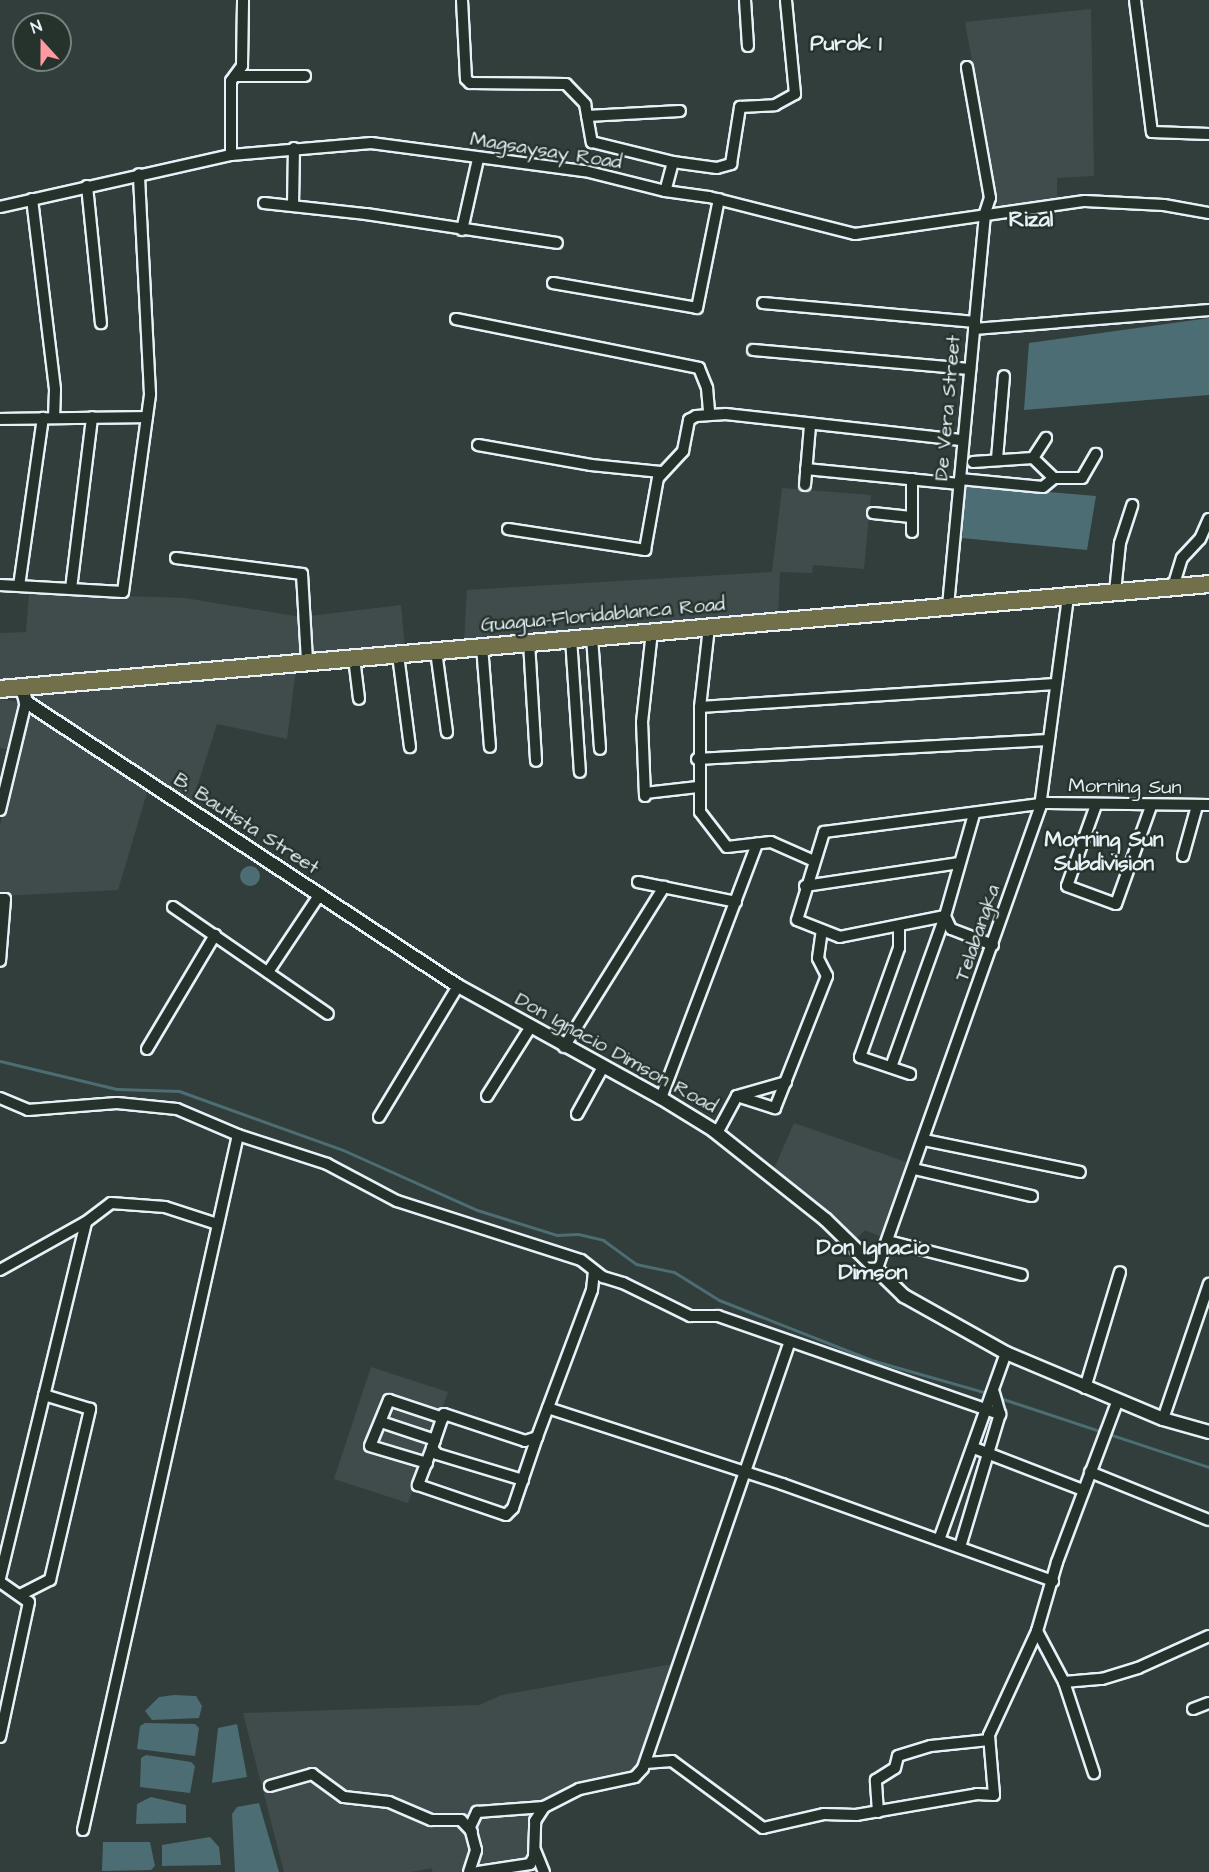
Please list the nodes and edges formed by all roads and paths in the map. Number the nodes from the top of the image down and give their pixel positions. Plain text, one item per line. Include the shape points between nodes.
1 (243, 0) edge
2 (462, 0) edge
3 (745, 0) edge
4 (786, 0) edge
5 (1135, 0) edge
6 (748, 46) dead end
7 (967, 67) dead end
8 (235, 76) junction
9 (305, 76) dead end
10 (680, 111) dead end
11 (587, 116) junction
12 (1209, 134) edge
13 (294, 148) junction
14 (231, 154) junction
15 (478, 159) junction
16 (673, 162) junction
17 (139, 174) junction
18 (87, 186) junction
19 (665, 191) junction
20 (32, 199) junction
21 (719, 199) junction
22 (264, 203) dead end
23 (292, 205) junction
24 (0, 207) edge
25 (985, 213) junction
26 (1209, 213) edge
27 (462, 230) junction
28 (557, 243) dead end
29 (553, 283) dead end
30 (763, 303) dead end
31 (1209, 310) edge
32 (456, 320) dead end
33 (101, 323) dead end
34 (974, 326) junction
35 (753, 350) dead end
36 (970, 369) junction
37 (1004, 376) dead end
38 (709, 414) junction
39 (92, 417) junction
40 (147, 417) junction
41 (48, 418) junction
42 (0, 419) edge
43 (810, 424) junction
44 (1046, 438) dead end
45 (963, 440) junction
46 (478, 445) dead end
47 (1096, 454) dead end
48 (1033, 458) junction
49 (997, 459) junction
50 (968, 461) junction
51 (806, 469) junction
52 (661, 472) junction
53 (1054, 478) junction
54 (912, 479) junction
55 (960, 481) junction
56 (805, 485) dead end
57 (1132, 505) dead end
58 (873, 513) dead end
59 (911, 517) junction
60 (1209, 519) edge
61 (508, 529) dead end
62 (912, 532) dead end
63 (176, 558) dead end
64 (1209, 584) edge
65 (0, 585) edge
66 (19, 586) junction
67 (1173, 587) junction
68 (71, 589) junction
69 (1115, 592) junction
70 (1068, 596) junction
71 (948, 606) junction
72 (709, 627) junction
73 (652, 631) junction
74 (592, 637) junction
75 (571, 638) junction
76 (529, 642) junction
77 (482, 646) junction
78 (436, 651) junction
79 (398, 655) junction
80 (354, 658) junction
81 (307, 662) junction
82 (1055, 684) junction
83 (0, 689) edge
84 (24, 695) junction
85 (359, 699) dead end
86 (700, 707) junction
87 (447, 732) dead end
88 (1048, 740) junction
89 (410, 747) dead end
90 (490, 747) dead end
91 (600, 749) dead end
92 (697, 759) junction
93 (536, 761) dead end
94 (580, 772) dead end
95 (699, 787) junction
96 (1096, 805) junction
97 (1151, 806) junction
98 (1197, 806) junction
99 (1209, 806) edge
100 (1040, 807) junction
101 (0, 810) edge
102 (974, 814) junction
103 (757, 844) junction
104 (1183, 856) dead end
105 (814, 861) junction
106 (959, 863) junction
107 (638, 882) dead end
108 (805, 886) junction
109 (664, 887) junction
110 (320, 894) junction
111 (0, 899) edge
112 (736, 902) junction
113 (172, 907) dead end
114 (945, 916) junction
115 (899, 927) junction
116 (822, 930) junction
117 (215, 935) junction
118 (993, 945) junction
119 (0, 961) edge
120 (268, 972) junction
121 (458, 986) junction
122 (328, 1014) dead end
123 (530, 1028) junction
124 (564, 1047) junction
125 (147, 1049) dead end
126 (891, 1067) junction
127 (603, 1068) junction
128 (910, 1074) dead end
129 (786, 1082) junction
130 (487, 1096) dead end
131 (737, 1096) junction
132 (0, 1098) edge
133 (661, 1098) junction
134 (578, 1114) dead end
135 (379, 1117) dead end
136 (717, 1133) junction
137 (238, 1135) junction
138 (924, 1140) junction
139 (914, 1169) junction
140 (1080, 1172) dead end
141 (1032, 1196) dead end
142 (86, 1222) junction
143 (217, 1224) junction
144 (888, 1241) junction
145 (0, 1270) edge
146 (876, 1271) junction
147 (594, 1272) junction
148 (1120, 1272) dead end
149 (1022, 1275) dead end
150 (1209, 1284) edge
151 (789, 1342) junction
152 (1006, 1353) junction
153 (1085, 1388) junction
154 (994, 1393) junction
155 (44, 1395) junction
156 (1117, 1402) junction
157 (548, 1408) junction
158 (984, 1408) junction
159 (1000, 1414) junction
160 (442, 1418) junction
161 (1163, 1419) junction
162 (381, 1422) junction
163 (1209, 1432) edge
164 (537, 1437) junction
165 (434, 1444) junction
166 (974, 1448) junction
167 (990, 1454) junction
168 (427, 1463) junction
169 (1090, 1472) junction
170 (744, 1473) junction
171 (523, 1480) junction
172 (1083, 1490) junction
173 (1209, 1520) edge
174 (939, 1540) junction
175 (960, 1547) junction
176 (0, 1580) edge
177 (1053, 1581) junction
178 (20, 1595) junction
179 (1037, 1631) junction
180 (1209, 1636) edge
181 (1064, 1682) junction
182 (1209, 1703) edge
183 (1193, 1709) dead end
184 (0, 1737) edge
185 (989, 1740) junction
186 (645, 1763) junction
187 (1094, 1773) dead end
188 (270, 1786) dead end
189 (544, 1807) junction
190 (878, 1812) junction
191 (83, 1830) dead end
192 (472, 1832) junction
193 (534, 1847) junction
194 (469, 1872) edge
195 (478, 1872) edge
196 (544, 1872) edge

1 - 8 street via 242,66
2 - 11 street via 466,79 470,83 567,84 585,104
3 - 6 street
4 - 16 street via 795,94 775,105 740,107 731,164 717,168
5 - 12 street via 1152,132
7 - 25 street, De Vera Street via 987,168 990,198
8 - 9 street
8 - 14 street via 231,81
10 - 11 street
11 - 16 street via 592,142
13 - 14 street, Magsaysay Road
13 - 15 street, Magsaysay Road via 371,143
13 - 23 street
14 - 17 street, Magsaysay Road
15 - 19 street, Magsaysay Road via 585,171
15 - 27 street
16 - 19 street
17 - 18 street, Magsaysay Road
17 - 40 street via 150,394
18 - 20 street, Magsaysay Road
18 - 33 street
19 - 21 street, Magsaysay Road
20 - 24 street, Magsaysay Road
20 - 41 street via 55,390
21 - 25 street, Magsaysay Road via 855,234
21 - 29 street via 697,308
22 - 23 street
23 - 27 street
25 - 26 street, Magsaysay Road via 1085,201 1164,205
25 - 34 street, De Vera Street
27 - 28 street
30 - 34 street
31 - 34 street
32 - 38 street via 699,368 707,388
34 - 36 street, De Vera Street
35 - 36 street
36 - 45 street, De Vera Street
37 - 49 street
38 - 43 street
38 - 52 street via 689,420 683,451
39 - 40 street
39 - 41 street
39 - 68 street
40 - 68 street via 123,592
41 - 42 street
41 - 66 street
43 - 45 street
43 - 51 street
44 - 48 street
45 - 50 street, De Vera Street
46 - 52 street via 591,465
47 - 53 street via 1082,478
48 - 49 street
48 - 53 street
49 - 50 street
50 - 55 street, De Vera Street
51 - 54 street
51 - 56 street
52 - 61 street via 645,549
53 - 55 street via 1043,487
54 - 55 street
54 - 59 street
55 - 71 street, De Vera Street
57 - 69 street via 1120,543
58 - 59 street
59 - 62 street
60 - 67 street via 1200,539 1182,558
63 - 81 street via 302,574
64 - 67 main road, Guagua-Floridablanca Road
65 - 66 street
66 - 68 street
67 - 69 main road, Guagua-Floridablanca Road
69 - 70 main road, Guagua-Floridablanca Road
70 - 71 main road, Guagua-Floridablanca Road
70 - 82 street, Telabangka
71 - 72 main road, Guagua-Floridablanca Road
72 - 73 main road, Guagua-Floridablanca Road
72 - 86 street
73 - 74 main road, Guagua-Floridablanca Road
73 - 95 street via 642,722 645,795
74 - 75 main road, Guagua-Floridablanca Road
74 - 91 street
75 - 76 main road, Guagua-Floridablanca Road
75 - 94 street
76 - 77 main road, Guagua-Floridablanca Road
76 - 93 street
77 - 78 main road, Guagua-Floridablanca Road
77 - 90 street
78 - 79 main road, Guagua-Floridablanca Road
78 - 87 street
79 - 80 main road, Guagua-Floridablanca Road
79 - 89 street
80 - 81 main road, Guagua-Floridablanca Road
80 - 85 street
81 - 84 main road, Guagua-Floridablanca Road
82 - 86 street
82 - 88 street, Telabangka
83 - 84 main road, Guagua-Floridablanca Road
84 - 101 street
84 - 110 street, B. Bautista Street
86 - 92 street
88 - 92 street
88 - 100 street, Telabangka
92 - 95 street
95 - 103 street via 700,812 720,843 727,847
96 - 97 street, Morning Sun
96 - 97 street via 1067,886 1116,904
96 - 100 street, Morning Sun via 1048,803
97 - 98 street, Morning Sun
98 - 99 street, Morning Sun
98 - 104 street
100 - 102 street, Morning Sun
100 - 118 street, Telabangka
102 - 105 street, Morning Sun via 824,832
102 - 106 street
103 - 105 street via 771,842
103 - 112 street
105 - 108 street
106 - 108 street
106 - 114 street
107 - 109 street
108 - 116 street via 797,920
109 - 112 street
109 - 124 street
110 - 120 street
110 - 121 street, B. Bautista Street
111 - 119 street via 4,899
112 - 133 street
113 - 117 street
114 - 115 street
114 - 118 street via 951,929
114 - 126 street
115 - 116 street via 840,937
115 - 126 street via 899,948 860,1057
116 - 129 street via 818,958 827,976
117 - 120 street
117 - 125 street
118 - 138 street, Telabangka
120 - 122 street
121 - 123 street, Don Ignacio Dimson Road
121 - 135 street
123 - 124 street, Don Ignacio Dimson Road
123 - 130 street
124 - 127 street, Don Ignacio Dimson Road
126 - 128 street
127 - 133 street, Don Ignacio Dimson Road
127 - 134 street
129 - 131 street
129 - 131 street via 776,1108
131 - 136 street
132 - 137 street via 28,1110 117,1103 177,1109
133 - 136 street, Don Ignacio Dimson Road
136 - 146 street, Don Ignacio Dimson Road via 826,1220
137 - 143 street
137 - 147 street via 327,1164 397,1201 581,1260
138 - 139 street, Telabangka
138 - 140 street
139 - 141 street
139 - 144 street, Telabangka
142 - 143 street via 111,1203 165,1207
142 - 145 street
142 - 155 street
143 - 191 street
144 - 146 street, Telabangka
144 - 149 street
146 - 152 street, Don Ignacio Dimson Road via 904,1296
147 - 151 street via 690,1316 718,1316
147 - 157 street via 592,1290
148 - 153 street
150 - 161 street
151 - 158 street
151 - 170 street
152 - 153 street, Don Ignacio Dimson Road
152 - 154 street
153 - 156 street, Don Ignacio Dimson Road
154 - 158 street
154 - 159 street
155 - 176 street
155 - 178 street via 90,1409 50,1580
156 - 161 street, Don Ignacio Dimson Road
156 - 169 street
157 - 164 street
157 - 170 street
158 - 159 street
158 - 166 street
159 - 167 street
160 - 162 street via 389,1400
160 - 164 street via 447,1413 525,1441
160 - 165 street
161 - 163 street, Don Ignacio Dimson Road
162 - 165 street
162 - 168 street via 370,1446
164 - 171 street
165 - 168 street
165 - 171 street via 437,1454
166 - 167 street
166 - 174 street
167 - 172 street
167 - 175 street
168 - 171 street via 418,1485 501,1514 513,1508
169 - 172 street
169 - 173 street
170 - 174 street
170 - 186 street
172 - 177 street
174 - 175 street
175 - 177 street
176 - 178 street
177 - 179 street
178 - 184 street via 29,1602
179 - 181 street
179 - 185 street
180 - 181 street via 1138,1668 1102,1679
181 - 187 street
182 - 183 street
185 - 190 street via 931,1746 898,1756 895,1768 876,1780
185 - 190 street via 994,1795 977,1794
186 - 189 street via 634,1776 579,1789
186 - 190 street via 672,1761 763,1828 824,1814
188 - 192 street via 312,1774 344,1797 389,1802 431,1820 461,1820
189 - 192 street via 477,1812
189 - 193 street via 535,1821
192 - 194 street via 476,1850
193 - 195 street via 530,1864
193 - 196 street

